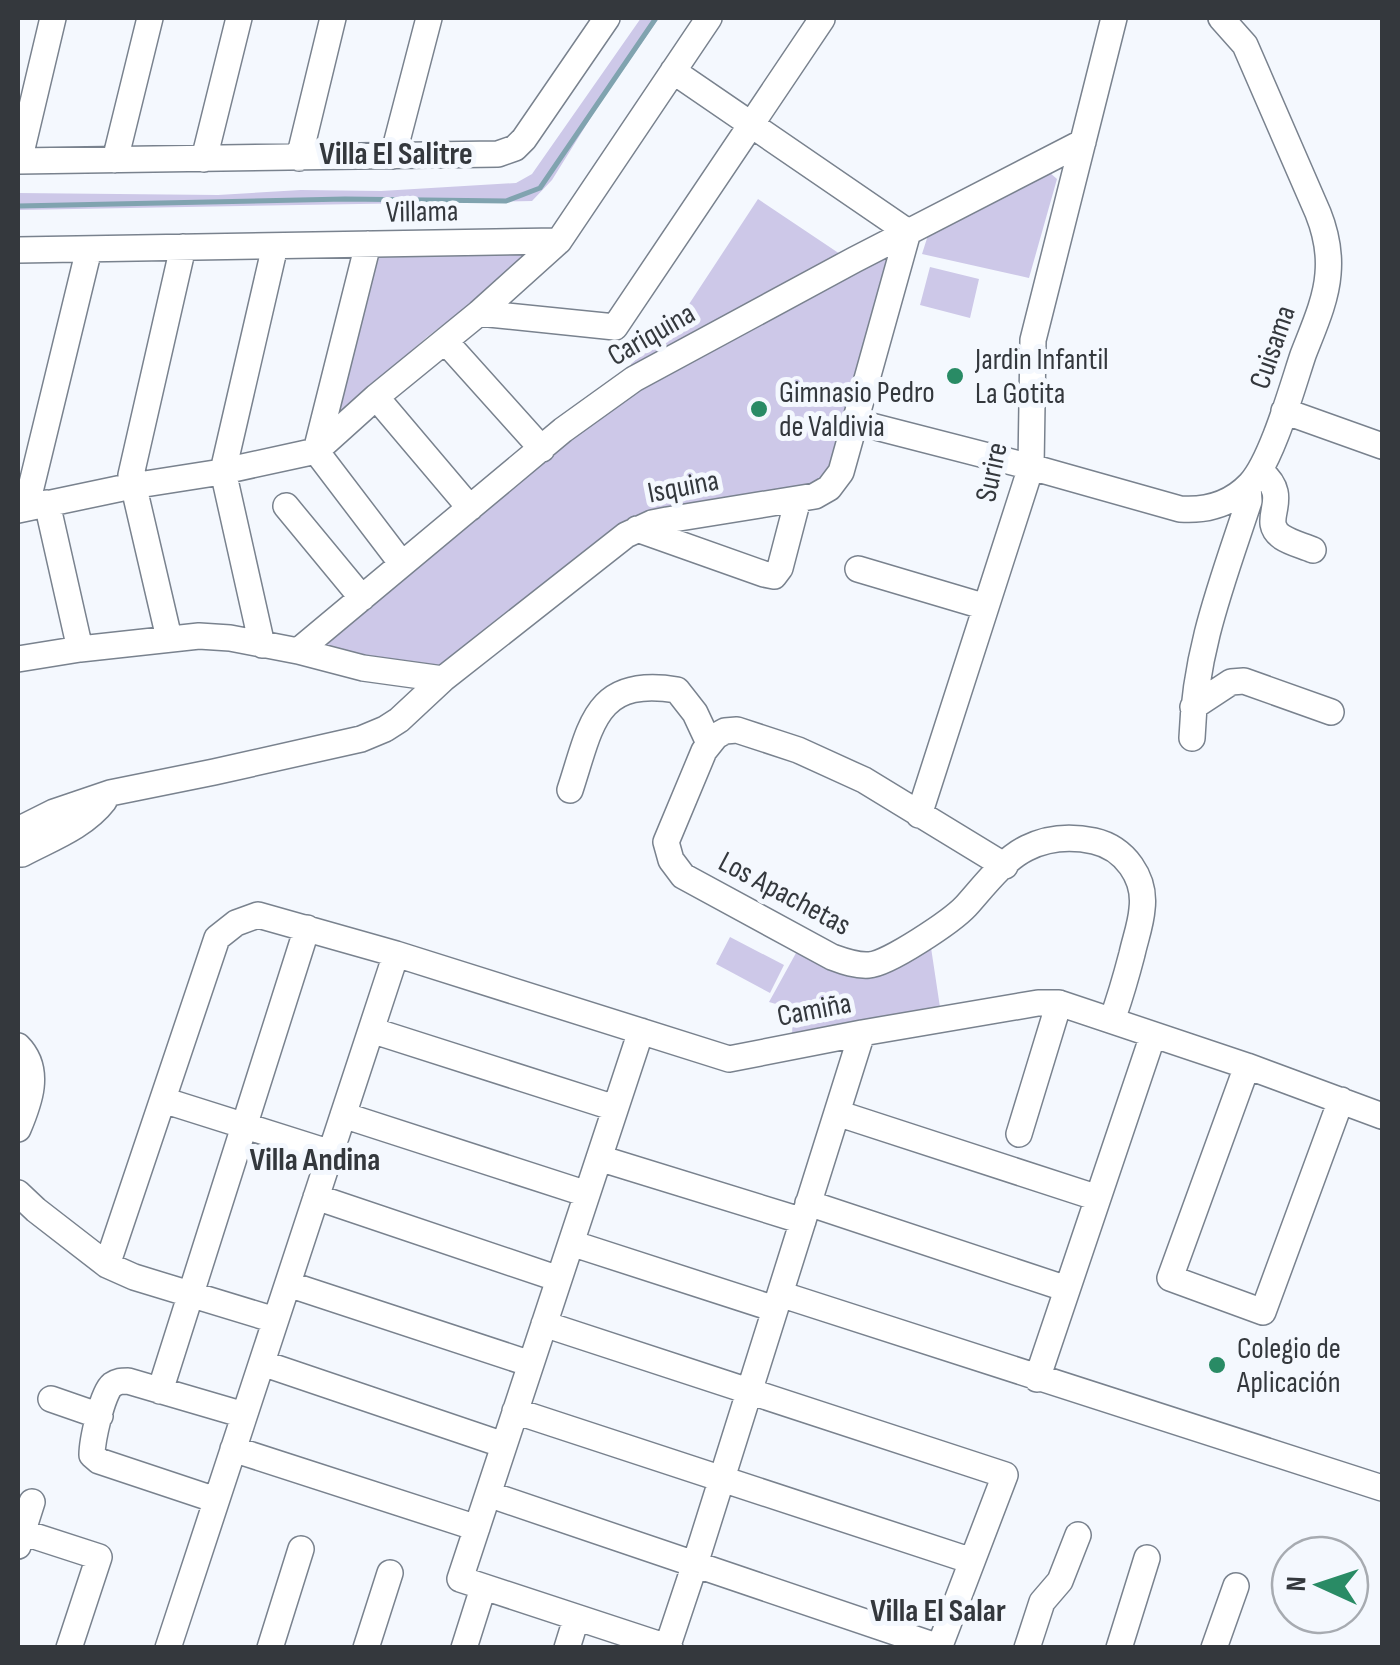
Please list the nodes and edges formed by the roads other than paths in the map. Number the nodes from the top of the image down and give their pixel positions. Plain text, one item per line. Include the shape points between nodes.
1 (53, 18) edge
2 (150, 18) edge
3 (239, 18) edge
4 (333, 18) edge
5 (429, 18) edge
6 (606, 18) edge
7 (710, 18) edge
8 (1114, 18) edge
9 (1221, 18) edge
10 (822, 19) edge
11 (672, 71) junction
12 (749, 125) junction
13 (1083, 142) junction
14 (394, 156) junction
15 (299, 158) junction
16 (204, 159) junction
17 (116, 160) junction
18 (18, 161) edge
19 (908, 232) junction
20 (558, 241) junction
21 (368, 244) junction
22 (275, 246) junction
23 (183, 247) junction
24 (89, 249) junction
25 (18, 250) edge
26 (479, 313) junction
27 (444, 341) junction
28 (376, 397) junction
29 (1284, 411) junction
30 (856, 422) junction
31 (1382, 446) edge
32 (542, 448) junction
33 (316, 451) junction
34 (1031, 467) junction
35 (223, 471) junction
36 (1254, 479) junction
37 (132, 486) junction
38 (798, 499) junction
39 (286, 506) dead end
40 (30, 507) edge
41 (470, 508) junction
42 (637, 529) junction
43 (1314, 550) dead end
44 (402, 564) junction
45 (858, 570) dead end
46 (362, 598) junction
47 (986, 607) junction
48 (169, 638) junction
49 (262, 645) junction
50 (80, 649) junction
51 (298, 650) junction
52 (18, 659) edge
53 (443, 679) junction
54 (1193, 706) junction
55 (1330, 712) dead end
56 (1192, 738) dead end
57 (709, 743) junction
58 (570, 790) dead end
59 (919, 815) junction
60 (20, 842) edge
61 (1004, 866) junction
62 (307, 928) junction
63 (396, 954) junction
64 (1059, 1004) junction
65 (1112, 1020) junction
66 (371, 1030) junction
67 (641, 1031) junction
68 (862, 1033) junction
69 (1153, 1035) junction
70 (18, 1046) edge
71 (1247, 1066) junction
72 (164, 1100) junction
73 (1341, 1100) junction
74 (615, 1108) junction
75 (837, 1113) junction
76 (343, 1116) junction
77 (1382, 1116) edge
78 (245, 1126) junction
79 (18, 1130) edge
80 (1019, 1134) dead end
81 (331, 1153) junction
82 (599, 1158) junction
83 (587, 1194) junction
84 (316, 1196) junction
85 (1098, 1198) junction
86 (26, 1201) edge
87 (806, 1212) junction
88 (571, 1243) junction
89 (107, 1264) junction
90 (559, 1279) junction
91 (288, 1284) junction
92 (1068, 1289) junction
93 (191, 1294) junction
94 (778, 1302) junction
95 (276, 1320) junction
96 (544, 1324) junction
97 (262, 1363) junction
98 (531, 1364) junction
99 (1037, 1378) junction
100 (160, 1391) junction
101 (749, 1391) junction
102 (51, 1399) dead end
103 (516, 1411) junction
104 (100, 1416) junction
105 (244, 1416) junction
106 (504, 1445) junction
107 (233, 1449) junction
108 (722, 1479) junction
109 (1382, 1488) edge
110 (488, 1494) junction
111 (216, 1500) junction
112 (32, 1502) dead end
113 (477, 1528) junction
114 (1078, 1535) dead end
115 (20, 1539) edge
116 (302, 1549) dead end
117 (1148, 1558) dead end
118 (972, 1561) junction
119 (695, 1564) junction
120 (390, 1573) dead end
121 (471, 1584) junction
122 (1236, 1586) dead end
123 (576, 1619) junction
124 (668, 1647) edge
125 (939, 1647) edge
126 (69, 1648) edge
127 (168, 1648) edge
128 (270, 1648) edge
129 (366, 1648) edge
130 (464, 1648) edge
131 (567, 1648) edge
132 (1027, 1648) edge
133 (1119, 1648) edge
134 (1214, 1648) edge

1 - 18 street
2 - 17 street
3 - 16 street
4 - 15 street
5 - 14 street
6 - 14 street, Villama via 515,148
7 - 11 street
8 - 13 street, Surire
9 - 29 street, Cuisama via 1245,45 1328,244 1325,294
10 - 12 street
11 - 12 street
11 - 20 street
12 - 19 street
12 - 26 street via 615,328
13 - 19 street, Cariquina
13 - 34 street, Surire via 1033,340
14 - 15 street, Villama
15 - 16 street, Villama
16 - 17 street, Villama
17 - 18 street, Villama
19 - 30 street, Isquina
19 - 32 street, Cariquina via 634,379
20 - 21 street, Villama
20 - 26 street
21 - 22 street, Villama
21 - 33 street
22 - 23 street, Villama
22 - 35 street
23 - 24 street, Villama
23 - 37 street
24 - 25 street, Villama
24 - 40 street
26 - 27 street
27 - 28 street
27 - 32 street
28 - 33 street
28 - 41 street
29 - 31 street
29 - 36 street, Cuisama
30 - 34 street
30 - 38 street, Isquina via 836,480
32 - 41 street, Cariquina
33 - 35 street
33 - 44 street
34 - 36 street via 1180,509 1217,506
34 - 47 street, Surire
35 - 37 street
35 - 49 street
36 - 43 street via 1272,482 1276,490 1277,532
36 - 54 street, Cuisama via 1203,644
37 - 40 street
37 - 48 street
38 - 42 street, Isquina
38 - 42 street via 774,576
39 - 46 street
40 - 50 street
41 - 44 street, Cariquina
42 - 53 street, Isquina
44 - 46 street, Cariquina
45 - 47 street
46 - 51 street, Cariquina
47 - 59 street, Surire
48 - 49 street
48 - 50 street
49 - 51 street
50 - 52 street
51 - 53 street
53 - 60 street, Isquina via 399,720 360,739 110,793 54,812
54 - 55 street via 1244,680
54 - 56 street, Cuisama
57 - 58 street via 677,690 656,686 611,697 594,718
57 - 59 street via 737,730 798,750
57 - 61 street, Los Apachetas via 666,842 671,860 683,876 832,957 872,966 888,960 961,910
59 - 61 street
61 - 65 street, Los Apachetas via 1026,849 1063,838 1104,844 1130,863 1142,909
62 - 63 street, Camiña
62 - 72 street, Camiña via 258,915 216,938
62 - 78 street
63 - 66 street
63 - 67 street, Camiña
64 - 65 street, Camiña
64 - 68 street, Camiña
64 - 80 street
65 - 69 street, Camiña
66 - 74 street
66 - 76 street
67 - 68 street, Camiña via 729,1059
67 - 74 street
68 - 75 street
69 - 71 street, Camiña
69 - 85 street
70 - 79 street via 32,1096
71 - 73 street, Camiña
71 - 73 street via 1170,1278 1263,1312
72 - 78 street
72 - 89 street
73 - 77 street, Camiña
74 - 82 street
75 - 85 street
75 - 87 street
76 - 81 street
76 - 83 street
78 - 81 street
78 - 93 street
81 - 84 street
82 - 83 street
82 - 87 street
83 - 88 street
84 - 90 street
84 - 91 street
85 - 92 street
86 - 89 street
87 - 92 street
87 - 94 street
88 - 90 street
88 - 94 street
89 - 93 street
90 - 96 street
91 - 95 street
91 - 98 street
92 - 99 street
93 - 95 street
93 - 100 street
94 - 99 street
94 - 101 street
95 - 97 street
96 - 98 street
96 - 101 street
97 - 105 street
97 - 106 street
98 - 103 street
99 - 109 street
100 - 104 street via 116,1382
100 - 105 street
101 - 108 street
101 - 118 street via 1005,1475
102 - 104 street
103 - 106 street
103 - 108 street
104 - 111 street via 92,1455
105 - 107 street
106 - 110 street
107 - 111 street
107 - 113 street
108 - 118 street
108 - 119 street
110 - 113 street
110 - 119 street
111 - 127 street
112 - 115 street
113 - 121 street
114 - 132 street via 1060,1581 1042,1602
115 - 126 street via 99,1556
116 - 128 street
117 - 133 street
118 - 125 street
119 - 124 street
119 - 125 street
120 - 129 street
121 - 123 street
121 - 130 street
122 - 134 street
123 - 124 street
123 - 131 street

